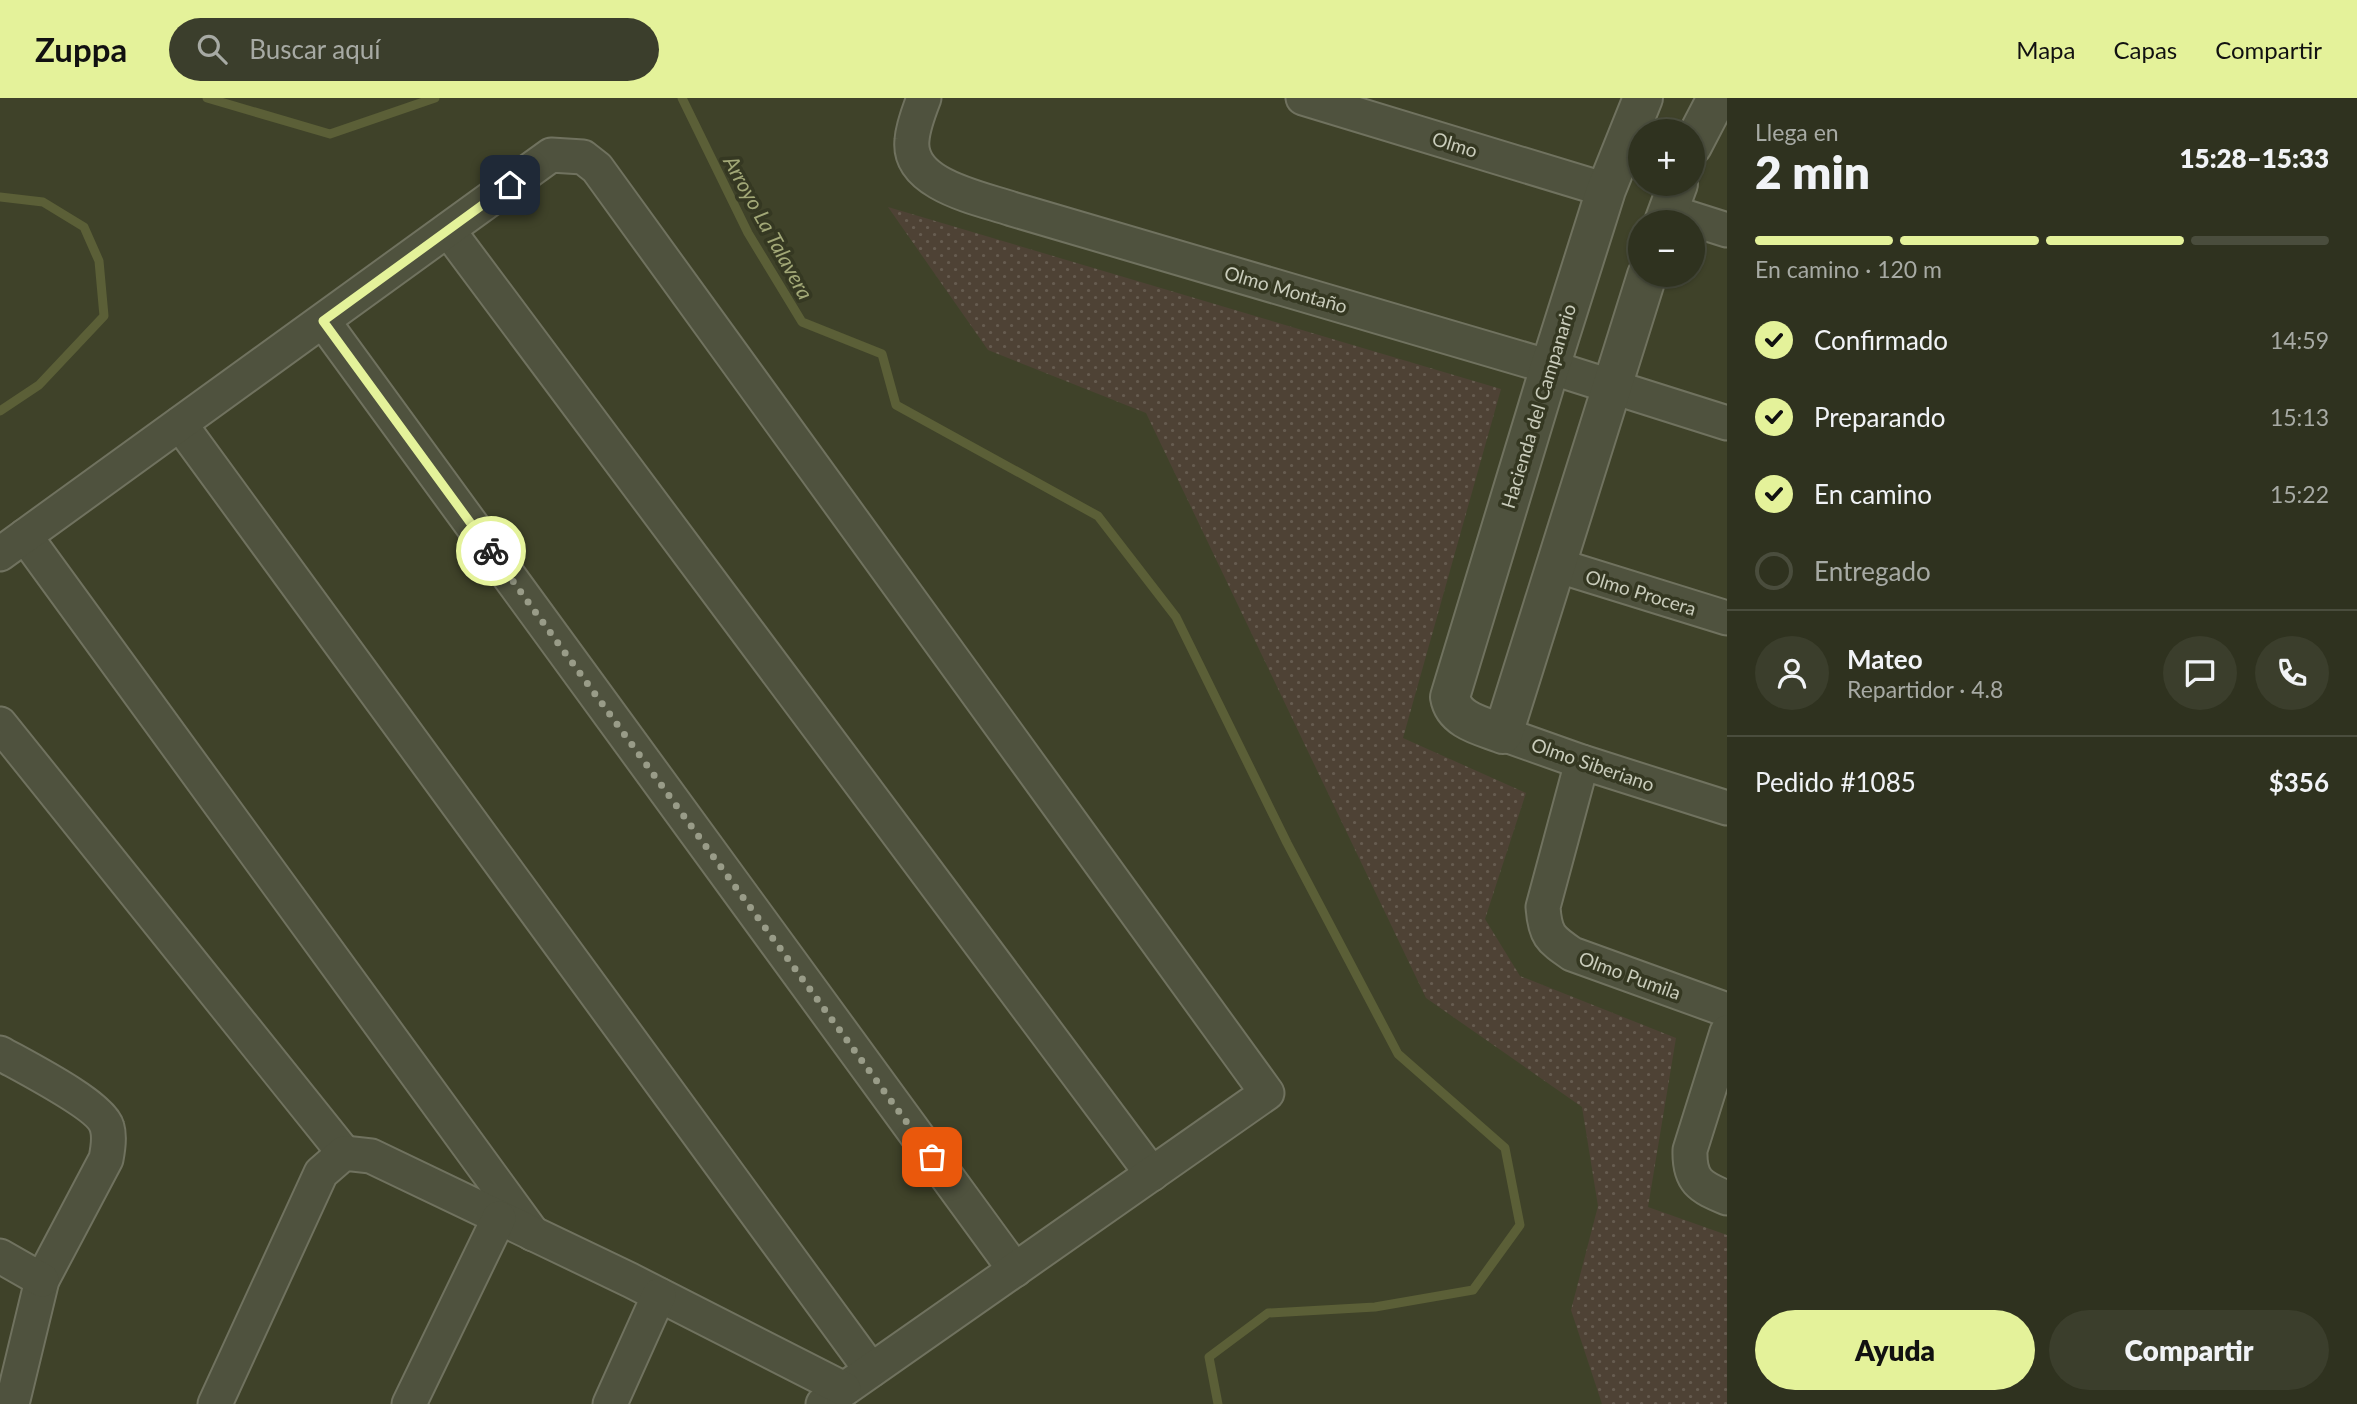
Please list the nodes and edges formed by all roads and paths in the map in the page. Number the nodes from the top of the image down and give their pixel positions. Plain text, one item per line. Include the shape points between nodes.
1 (924, 98) edge
2 (1303, 98) edge
3 (1643, 98) edge
4 (1717, 98) edge
5 (1705, 121) edge
6 (1606, 190) junction
7 (1670, 206) edge
8 (448, 230) junction
9 (1727, 230) edge
10 (1643, 287) edge
11 (323, 321) junction
12 (1550, 367) junction
13 (1612, 386) junction
14 (1727, 423) edge
15 (180, 424) junction
16 (13, 545) edge
17 (1556, 565) junction
18 (1727, 618) edge
19 (1460, 716) joint
20 (0, 724) edge
21 (1503, 734) junction
22 (1582, 762) junction
23 (1727, 808) edge
24 (1727, 1010) edge
25 (1727, 1032) edge
26 (0, 1053) edge
27 (344, 1153) junction
28 (1152, 1174) junction
29 (1727, 1198) edge
30 (499, 1218) junction
31 (533, 1234) junction
32 (0, 1256) edge
33 (1015, 1269) junction
34 (42, 1280) junction
35 (659, 1296) junction
36 (871, 1370) junction
37 (833, 1396) edge
38 (12, 1404) edge
39 (215, 1404) edge
40 (409, 1404) edge
41 (610, 1404) edge

1 - 12 street, Olmo Montaño via 912,153 922,171 948,187
2 - 6 street, Olmo
3 - 6 street, Hacienda del Campanario
4 - 5 street
6 - 12 street, Hacienda del Campanario
7 - 9 street
8 - 11 street
8 - 28 street
8 - 28 street via 551,155 583,157 597,168 1267,1093
10 - 13 street
11 - 15 street
11 - 33 street
12 - 13 street, Olmo Montaño
12 - 19 street, Hacienda del Campanario via 1450,697
13 - 14 street, Olmo Montaño
13 - 17 street
15 - 16 street
15 - 36 street
16 - 31 street
17 - 18 street, Olmo Procera
17 - 21 street
19 - 21 street, Olmo Siberiano
20 - 27 street
21 - 22 street, Olmo Siberiano
22 - 23 street, Olmo Siberiano
22 - 24 street, Olmo Pumila via 1543,907 1552,940 1572,954
25 - 29 street via 1689,1163 1701,1186
26 - 34 street via 80,1100 107,1124 106,1159
27 - 30 street via 371,1156
27 - 39 street via 321,1172
28 - 33 street
30 - 31 street
30 - 40 street
31 - 35 street
32 - 34 street
33 - 36 street
34 - 38 street
35 - 37 street
35 - 41 street
36 - 37 street

